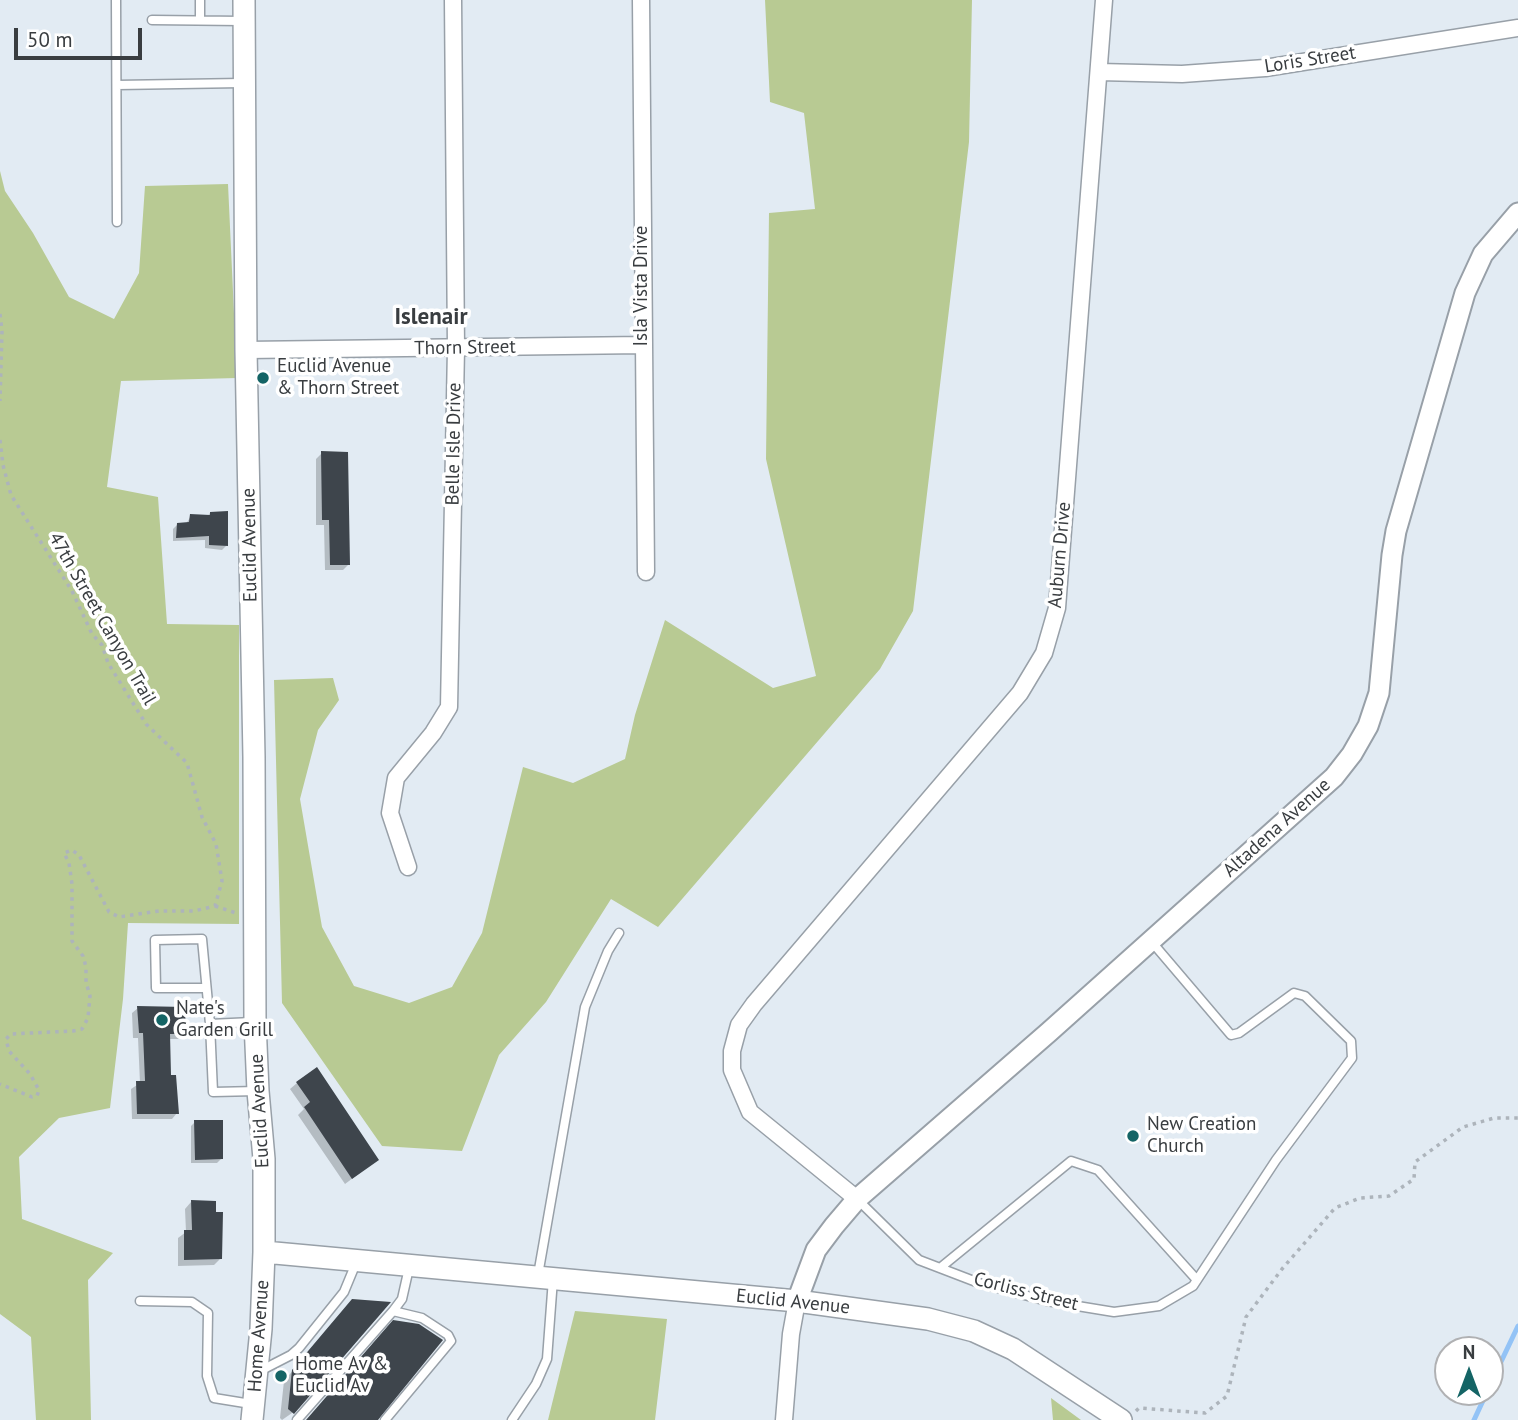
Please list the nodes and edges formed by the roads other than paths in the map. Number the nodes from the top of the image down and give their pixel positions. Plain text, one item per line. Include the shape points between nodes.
1 (116, 0) edge
2 (200, 0) edge
3 (453, 0) edge
4 (641, 0) edge
5 (1104, 0) edge
6 (244, 10) edge
7 (152, 20) dead end
8 (200, 20) junction
9 (1518, 28) edge
10 (1099, 72) junction
11 (245, 83) junction
12 (117, 85) junction
13 (1518, 212) edge
14 (117, 222) dead end
15 (643, 345) junction
16 (456, 348) junction
17 (246, 351) junction
18 (646, 572) dead end
19 (408, 867) dead end
20 (619, 933) dead end
21 (1151, 941) junction
22 (205, 988) junction
23 (754, 1004) joint
24 (255, 1022) junction
25 (210, 1024) junction
26 (258, 1091) junction
27 (857, 1199) junction
28 (264, 1252) junction
29 (358, 1260) junction
30 (410, 1266) junction
31 (940, 1268) junction
32 (545, 1278) junction
33 (1197, 1280) junction
34 (140, 1301) dead end
35 (797, 1301) junction
36 (393, 1311) junction
37 (258, 1372) junction
38 (253, 1412) edge
39 (1126, 1417) edge
40 (296, 1420) edge
41 (385, 1420) edge
42 (512, 1420) edge
43 (784, 1420) edge

1 - 12 lane
2 - 8 lane
3 - 16 street, Belle Isle Drive
4 - 15 street, Isla Vista Drive
5 - 10 street, Auburn Drive
6 - 8 lane
6 - 11 main road, Euclid Avenue
7 - 8 lane
9 - 10 street, Loris Street via 1265,68 1182,74
10 - 23 street, Auburn Drive via 1057,608 1044,653 1020,693
11 - 12 lane
11 - 17 main road, Euclid Avenue
12 - 14 lane
13 - 21 street, Altadena Avenue via 1483,254 1465,293 1398,524 1380,685 1360,741 1334,777
15 - 16 street, Thorn Street
15 - 18 street, Isla Vista Drive
16 - 17 street, Thorn Street
16 - 19 street, Belle Isle Drive via 449,707 396,778 390,813
17 - 24 main road, Euclid Avenue
20 - 32 lane via 585,1007
21 - 27 street, Altadena Avenue
21 - 33 lane, Corliss Street via 1231,1035 1294,993 1305,996 1351,1041 1352,1058 1276,1160
22 - 22 lane via 202,939 155,940 156,988
22 - 25 lane
23 - 27 street, Corliss Street via 739,1025 732,1051 732,1070 750,1112
24 - 25 lane
24 - 26 main road, Euclid Avenue
25 - 26 lane via 213,1092
26 - 28 main road, Euclid Avenue
27 - 31 lane, Corliss Street via 919,1260
27 - 35 street, Altadena Avenue via 817,1250
28 - 29 main road, Euclid Avenue
28 - 37 main road, Home Avenue
29 - 30 main road, Euclid Avenue
29 - 37 lane via 344,1292 299,1348
30 - 32 main road, Euclid Avenue
30 - 36 lane via 402,1298
31 - 33 lane, Corliss Street via 1046,1301 1114,1312 1159,1306
31 - 33 lane via 1071,1161 1098,1170
32 - 35 main road, Euclid Avenue
32 - 42 lane via 547,1359
34 - 38 lane via 192,1302 208,1313 207,1376 214,1398
35 - 39 main road, Euclid Avenue via 929,1319 974,1331 1013,1349
35 - 43 street
36 - 40 lane
36 - 41 lane via 422,1318 450,1341
37 - 38 main road, Home Avenue

